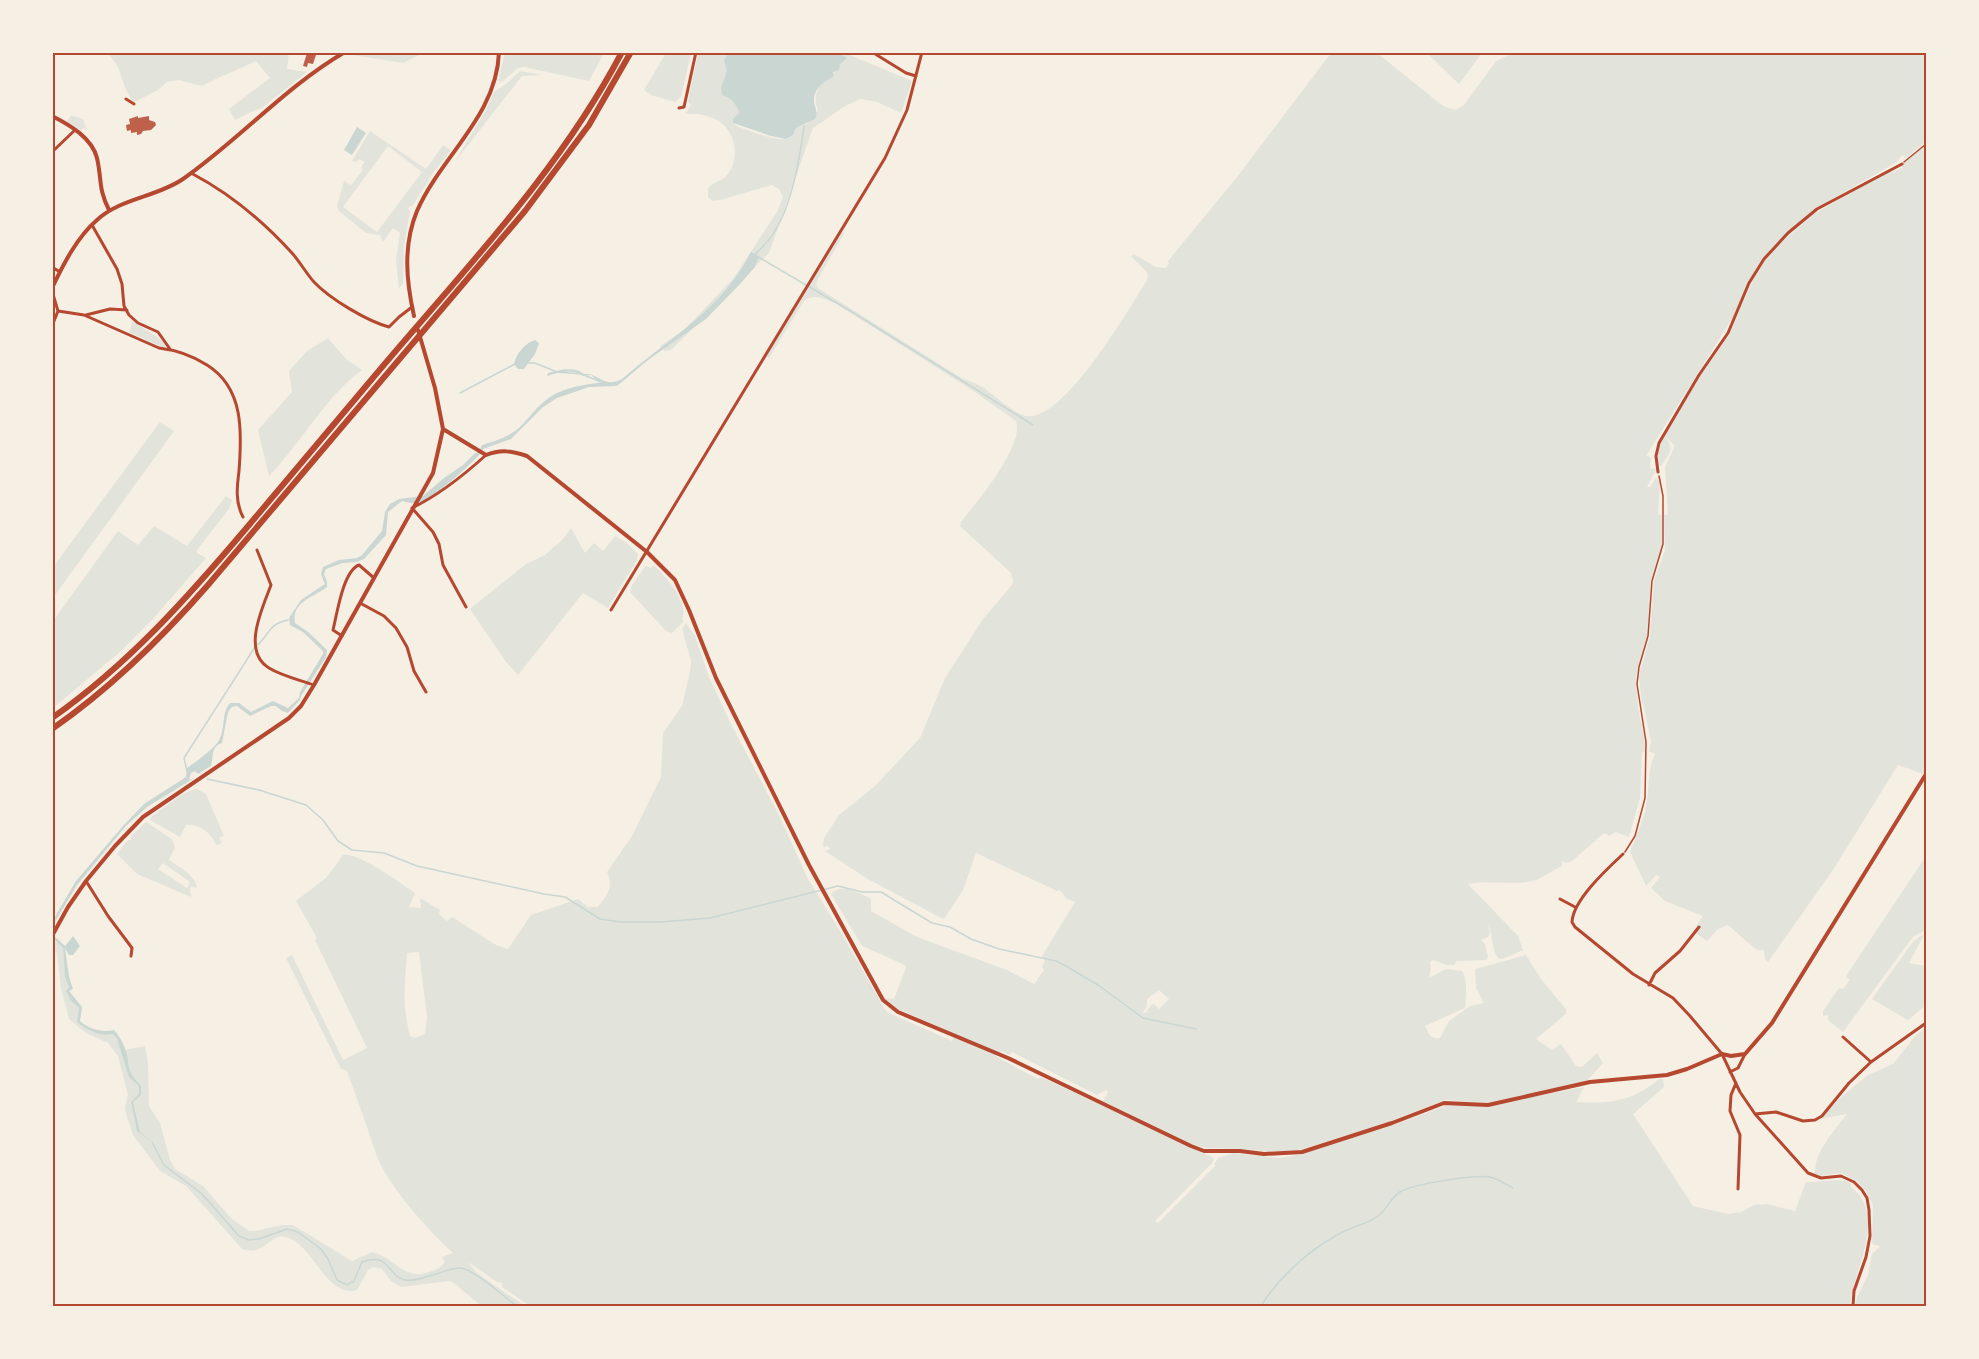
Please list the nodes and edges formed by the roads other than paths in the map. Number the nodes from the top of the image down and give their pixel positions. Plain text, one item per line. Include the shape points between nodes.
1 (499, 52) edge
2 (622, 52) edge
3 (633, 52) edge
4 (696, 52) edge
5 (872, 52) edge
6 (922, 52) edge
7 (342, 53) edge
8 (916, 76) junction
9 (126, 99) dead end
10 (134, 104) dead end
11 (679, 108) dead end
12 (52, 116) edge
13 (75, 130) junction
14 (52, 152) edge
15 (1902, 164) road end
16 (190, 173) junction
17 (109, 210) junction
18 (92, 225) junction
19 (52, 267) edge
20 (60, 272) junction
21 (52, 290) edge
22 (412, 307) junction
23 (127, 310) junction
24 (58, 311) junction
25 (84, 315) junction
26 (414, 316) dead end
27 (52, 326) edge
28 (418, 330) dead end
29 (170, 349) junction
30 (443, 429) junction
31 (483, 453) junction
32 (1658, 472) road end
33 (412, 508) junction
34 (243, 517) dead end
35 (257, 550) dead end
36 (647, 552) junction
37 (374, 578) junction
38 (360, 603) junction
39 (466, 607) dead end
40 (611, 610) dead end
41 (342, 636) junction
42 (314, 685) junction
43 (426, 692) dead end
44 (52, 718) edge
45 (52, 729) edge
46 (1926, 774) edge
47 (1623, 854) road end
48 (86, 881) junction
49 (1560, 899) dead end
50 (1575, 907) junction
51 (1700, 927) dead end
52 (52, 936) edge
53 (131, 956) dead end
54 (1649, 985) junction
55 (1926, 1023) edge
56 (1843, 1037) dead end
57 (1722, 1054) junction
58 (1745, 1054) junction
59 (1731, 1056) junction
60 (1871, 1062) junction
61 (1726, 1064) junction
62 (1730, 1072) junction
63 (1736, 1083) junction
64 (1755, 1114) junction
65 (1738, 1189) dead end
66 (1853, 1306) edge

1 - 22 street via 498,71 483,108 417,212 406,257
2 - 44 highway via 582,120 545,172 176,609 120,665
3 - 45 highway via 552,177 182,615 126,671
4 - 11 street via 684,107
5 - 8 street
6 - 8 street
7 - 16 street
8 - 36 street via 908,110 885,158
9 - 10 street
12 - 13 street
13 - 14 street
13 - 17 street via 95,151 100,190
15 - 32 street via 1817,209 1764,259 1728,333 1659,443
16 - 17 street via 171,186
16 - 22 street via 241,205 292,253 323,290 366,318 389,327
17 - 18 street
18 - 20 street
18 - 23 street via 117,269
19 - 20 street
20 - 21 street
21 - 24 street
22 - 26 street
23 - 25 street
23 - 29 street via 138,323 158,332
24 - 25 street
24 - 27 street
25 - 29 street via 159,348
28 - 30 street
29 - 34 street via 220,373 236,399 241,433 237,486
30 - 31 street
30 - 33 street via 433,473
31 - 33 street via 468,471 430,500
31 - 36 street via 509,450 527,456
33 - 37 street
33 - 39 street via 433,532 443,565
35 - 42 street via 271,585 255,630 263,664
36 - 40 street
36 - 57 street via 675,580 716,678 824,892 883,1000 898,1012 1008,1058 1204,1151 1278,1155 1302,1152 1392,1124 1444,1103 1488,1105 1590,1082 1667,1075
37 - 38 street
37 - 41 street via 359,565 350,572 333,630
38 - 41 street
38 - 43 street via 384,616 396,628
41 - 42 street
42 - 48 street via 289,718 143,817
46 - 58 street via 1772,1023
47 - 50 street
48 - 52 street
48 - 53 street via 132,948
49 - 50 street
50 - 54 street via 1575,927
51 - 54 street via 1655,973
54 - 57 street via 1673,999
55 - 60 street
56 - 60 street
57 - 59 street
57 - 61 street
58 - 59 street
58 - 62 street via 1738,1068
59 - 61 street
60 - 64 street via 1815,1120 1803,1121 1776,1112
61 - 62 street
62 - 63 street
63 - 64 street
63 - 65 street via 1730,1111 1740,1135
64 - 66 street via 1808,1173 1821,1178 1841,1176 1854,1182 1866,1196 1870,1236

